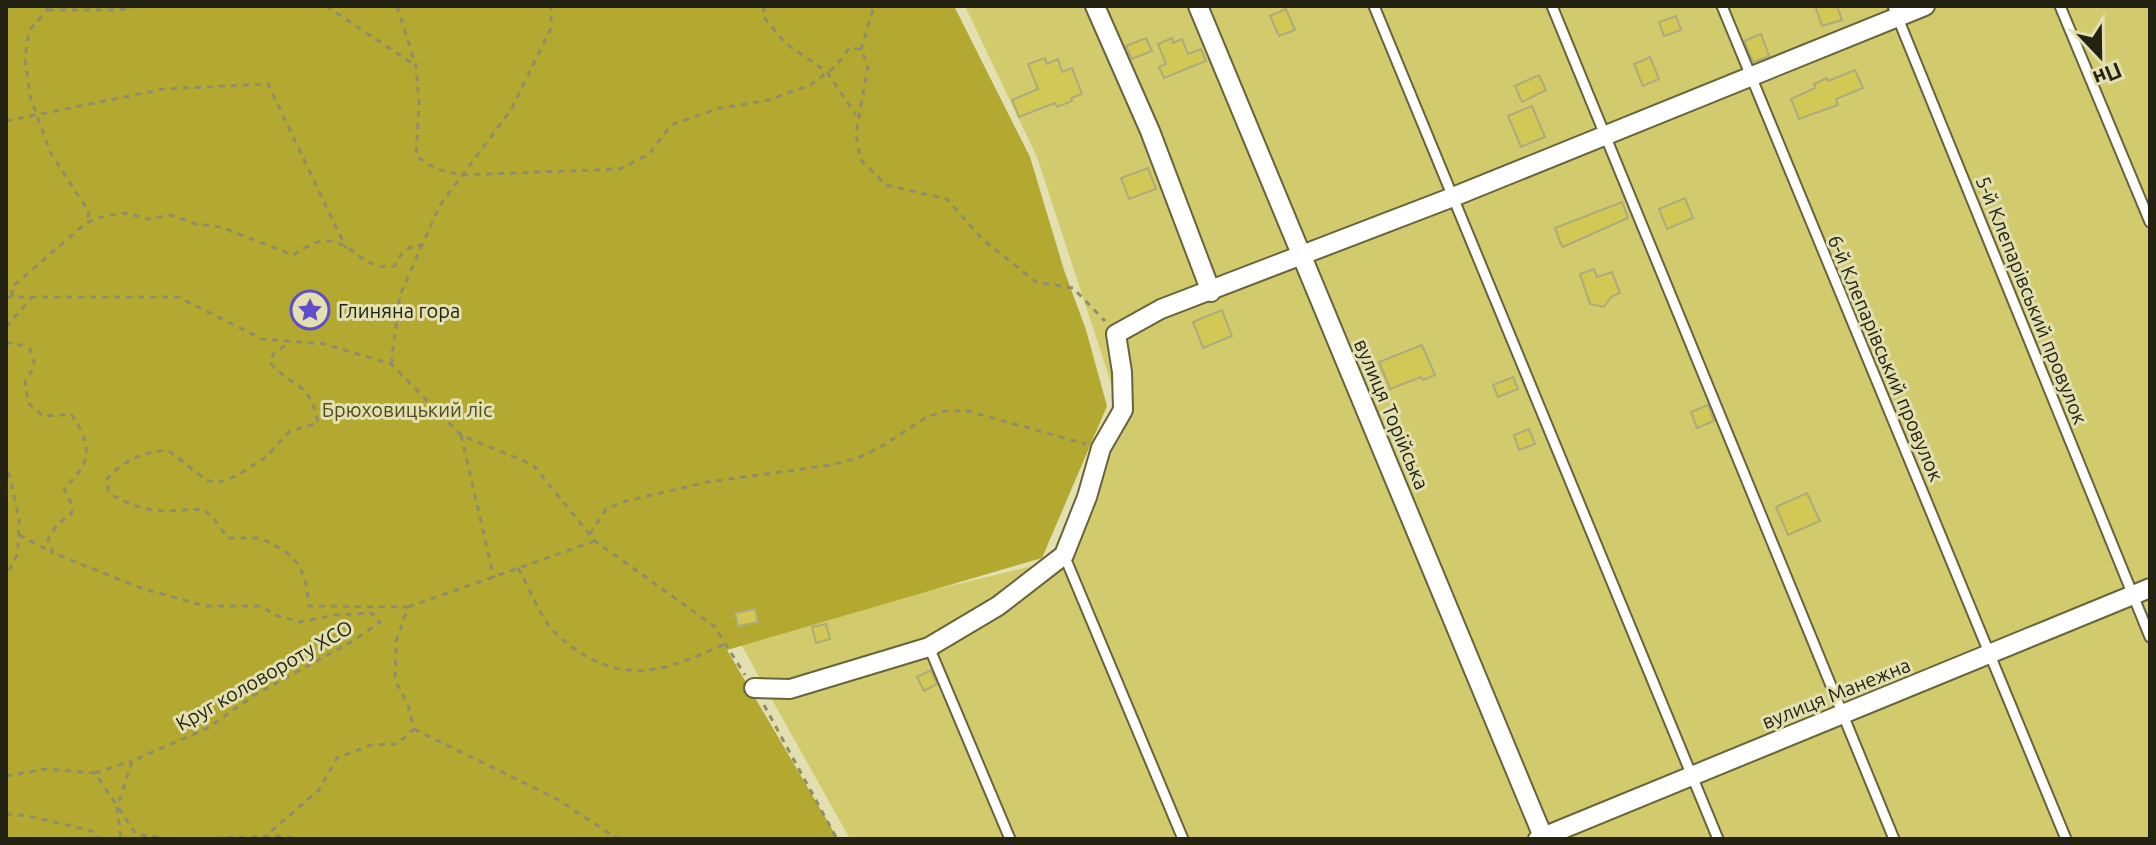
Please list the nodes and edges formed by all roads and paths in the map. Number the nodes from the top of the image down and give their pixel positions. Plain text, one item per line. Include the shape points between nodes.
1 (139, 6) edge
2 (326, 6) edge
3 (397, 6) edge
4 (551, 6) edge
5 (764, 6) edge
6 (874, 6) edge
7 (1095, 6) edge
8 (1198, 6) edge
9 (1374, 6) edge
10 (1552, 6) edge
11 (1722, 6) edge
12 (1925, 6) edge
13 (2060, 6) edge
14 (47, 8) edge
15 (1896, 12) edge
16 (861, 50) junction
17 (416, 66) junction
18 (827, 72) junction
19 (1749, 77) junction
20 (36, 114) junction
21 (857, 117) junction
22 (6, 121) edge
23 (1604, 136) junction
24 (462, 175) junction
25 (1453, 197) junction
26 (2150, 222) edge
27 (86, 223) junction
28 (422, 245) junction
29 (346, 248) junction
30 (1301, 254) junction
31 (1211, 292) junction
32 (12, 296) junction
33 (33, 296) junction
34 (6, 297) edge
35 (6, 327) edge
36 (1116, 334) junction
37 (291, 341) junction
38 (6, 344) edge
39 (391, 364) junction
40 (461, 435) junction
41 (1101, 448) junction
42 (6, 460) edge
43 (590, 534) junction
44 (19, 535) junction
45 (595, 541) junction
46 (53, 553) junction
47 (1064, 555) junction
48 (518, 568) junction
49 (6, 576) edge
50 (494, 578) junction
51 (2150, 588) edge
52 (2132, 595) junction
53 (408, 607) junction
54 (2150, 637) edge
55 (725, 643) junction
56 (929, 647) junction
57 (1989, 654) junction
58 (754, 688) junction
59 (1842, 714) junction
60 (414, 729) junction
61 (132, 761) junction
62 (95, 773) junction
63 (6, 776) edge
64 (1691, 776) junction
65 (117, 808) junction
66 (6, 814) edge
67 (263, 838) edge
68 (1542, 838) edge
69 (97, 839) edge
70 (121, 839) edge
71 (168, 839) edge
72 (191, 839) edge
73 (301, 839) edge
74 (618, 839) edge
75 (837, 839) edge
76 (1010, 839) edge
77 (1183, 839) edge
78 (1718, 839) edge
79 (1894, 839) edge
80 (2066, 839) edge

1 - 14 path
2 - 17 path
3 - 17 path
4 - 24 path via 551,28 511,110
5 - 18 path via 763,16 785,43
6 - 16 path
7 - 31 street
8 - 30 street, вулиця Торійська
9 - 25 lane
10 - 23 lane
11 - 19 lane, 6-й Клепарівський провулок
12 - 15 street
13 - 26 lane
14 - 20 path via 29,31 25,58
15 - 19 street
15 - 52 lane, 5-й Клепарівський провулок
16 - 18 path via 850,47
16 - 21 path via 868,66
17 - 24 path via 416,156 436,169
18 - 21 path
18 - 24 path via 810,85 769,100 716,109 671,125 649,154 620,169
19 - 23 street
19 - 57 lane, 6-й Клепарівський провулок
20 - 22 path
20 - 27 path via 50,152 89,212
20 - 29 path via 164,89 268,84
21 - 36 path via 860,159 886,185 947,199 982,239 1036,282 1073,288
23 - 25 street
23 - 59 lane
24 - 28 path via 440,205
25 - 30 street
25 - 64 lane
27 - 29 path via 125,213 149,219 170,215 221,227 293,255 313,243 329,241
27 - 32 path via 12,287
28 - 29 path via 400,253 395,266 379,269
28 - 39 path via 400,295
30 - 31 street
30 - 68 street, вулиця Торійська
31 - 36 street via 1161,309
32 - 33 path
32 - 34 path
33 - 35 path
33 - 37 path via 178,297 262,339
36 - 41 street via 1123,410
37 - 39 path via 325,344
37 - 53 path, Круг коловороту ХСО via 274,353 270,363 299,383 315,403 318,423 290,431 266,457 217,483 168,450 145,452 106,480 109,493 148,511 203,509 228,538 260,538 284,550 299,565 309,606
38 - 46 path via 30,349 35,366 25,381 28,403 43,416 71,414 85,434 87,459 64,488 72,513 48,539
39 - 40 path
40 - 43 path via 533,465
40 - 50 path
41 - 43 path via 968,411 944,411 871,451 831,465 708,482 626,501 606,509
41 - 47 street
42 - 44 path
43 - 45 path
44 - 46 path
44 - 49 path via 18,553
45 - 48 path
45 - 55 path via 714,626
46 - 61 path, Круг коловороту ХСО via 141,588 205,606 261,606 300,622 372,613 380,622 206,729
47 - 56 street via 998,606
47 - 77 lane
48 - 50 path
48 - 55 path via 549,626 606,665 654,671
50 - 53 path
51 - 52 street, вулиця Манежна
52 - 54 lane, 5-й Клепарівський провулок
52 - 57 street, вулиця Манежна
53 - 60 path via 396,642 395,680
55 - 58 path
56 - 58 street via 790,689
56 - 76 lane
57 - 59 street, вулиця Манежна
57 - 80 lane, 6-й Клепарівський провулок
58 - 75 path
59 - 64 street, вулиця Манежна
59 - 79 lane
60 - 67 path via 397,744 371,745 337,758 319,790
60 - 74 path via 557,799
61 - 62 path
61 - 65 path
62 - 63 path via 46,769
62 - 65 path
64 - 68 street, вулиця Манежна
64 - 78 lane
65 - 70 path
65 - 71 path via 136,834
66 - 69 path via 96,832
67 - 72 path
67 - 73 path

